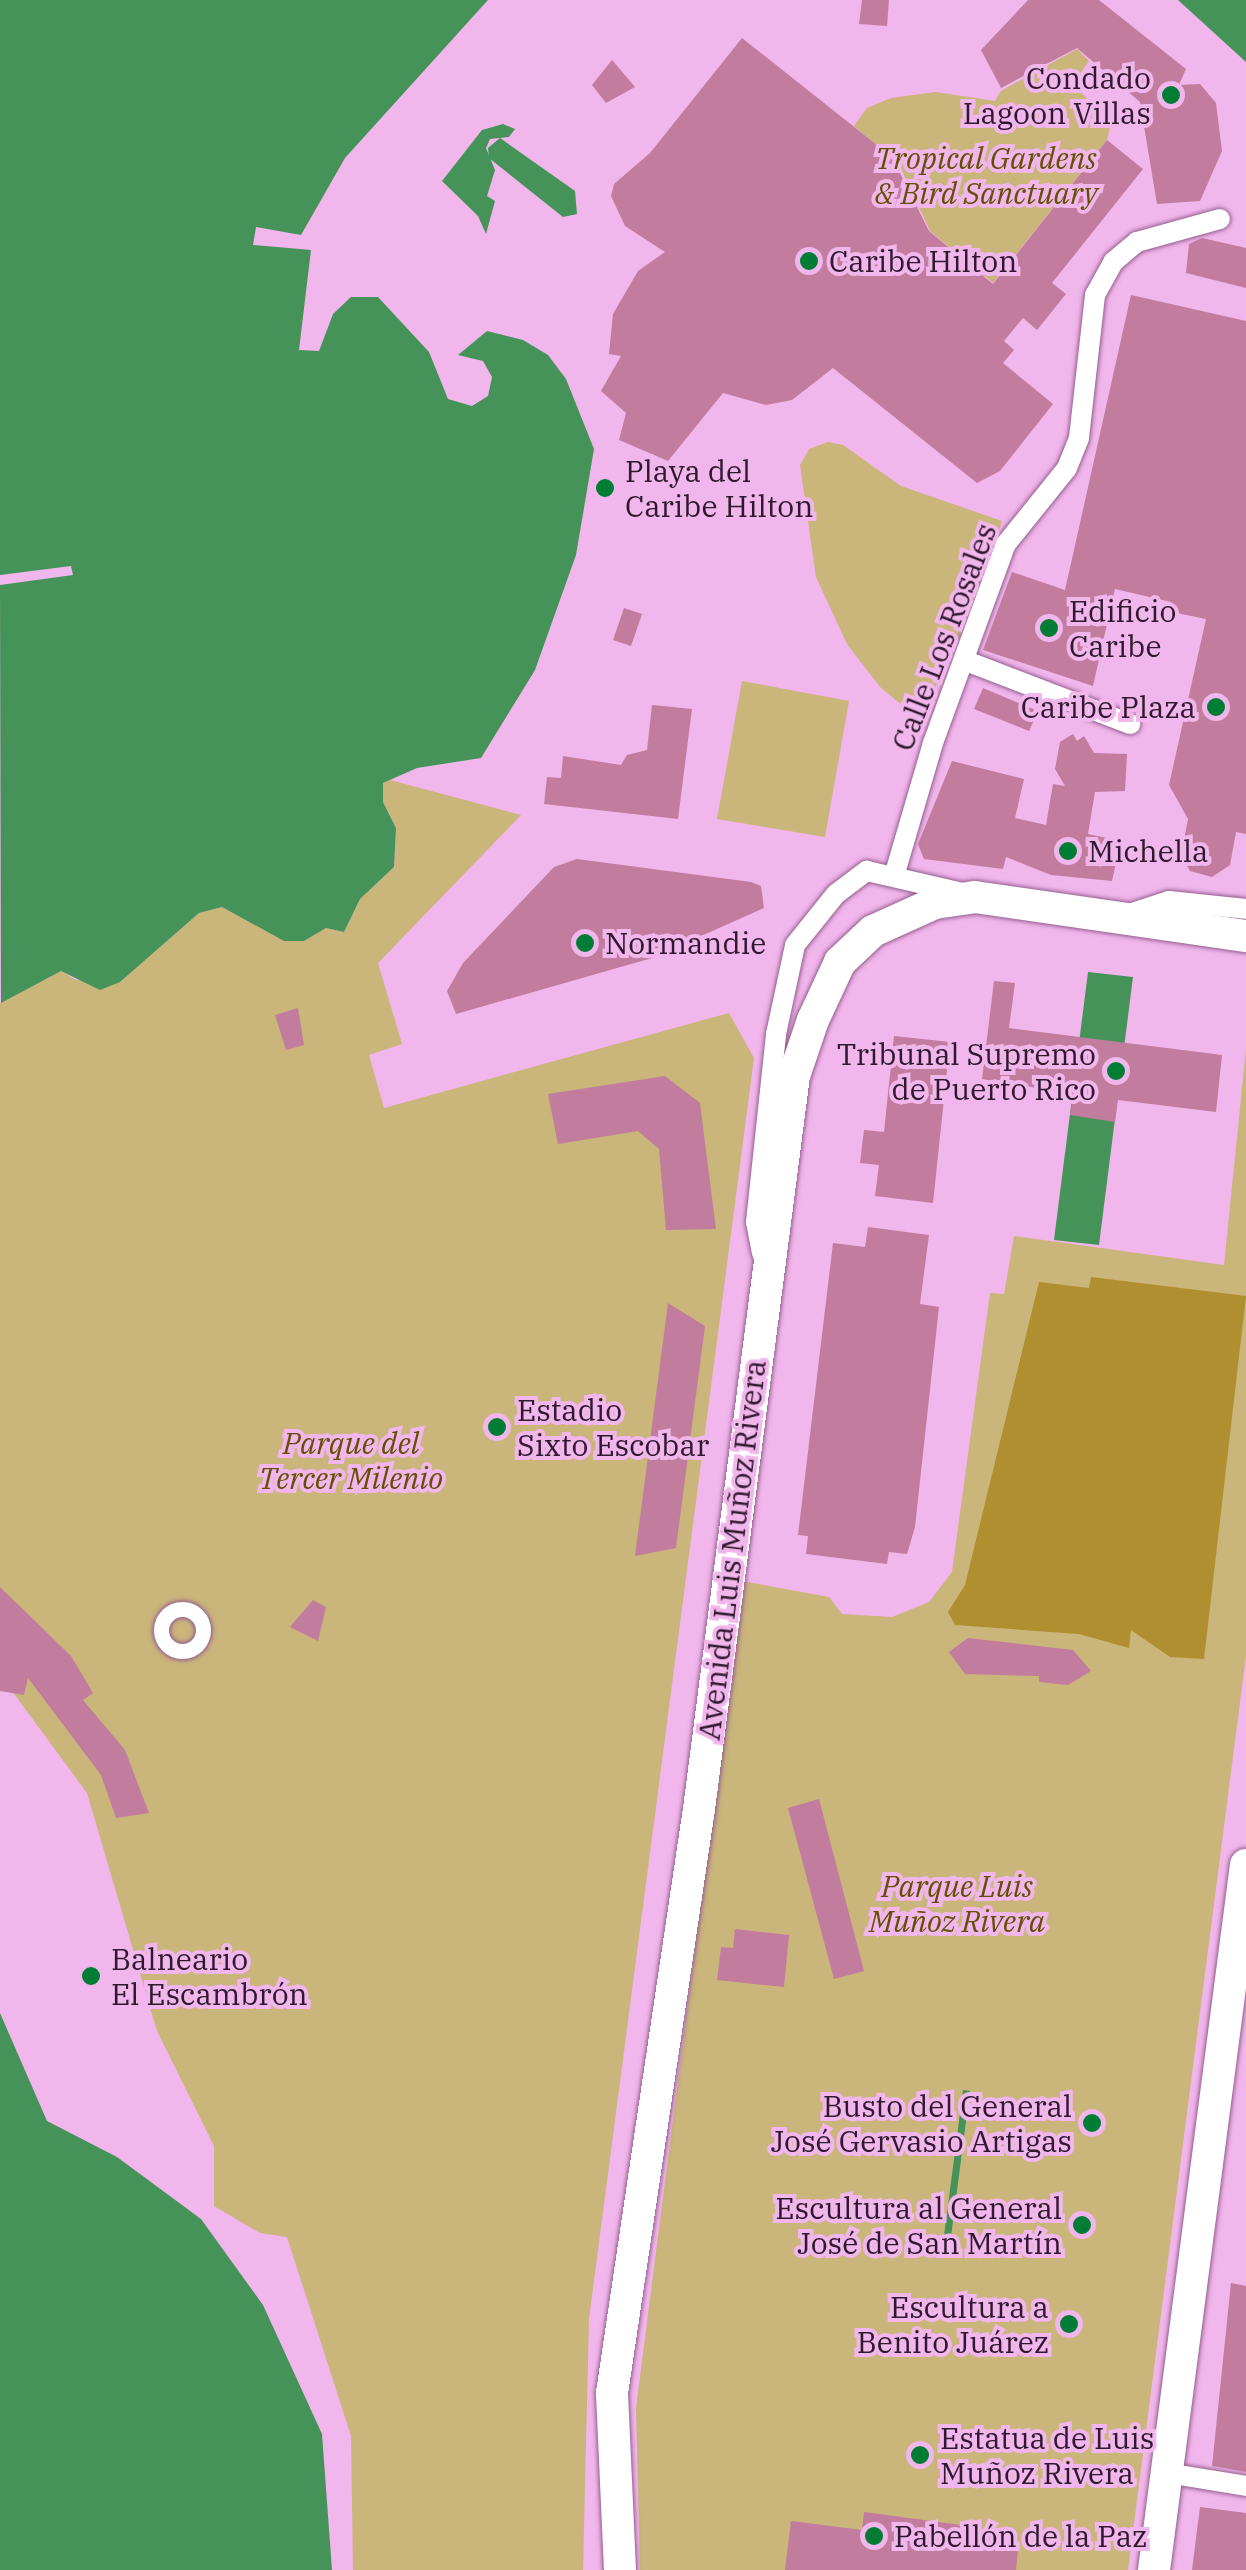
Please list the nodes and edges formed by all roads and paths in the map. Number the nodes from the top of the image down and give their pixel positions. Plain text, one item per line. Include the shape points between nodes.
1 (1220, 219) dead end
2 (966, 661) junction
3 (1130, 724) dead end
4 (895, 873) junction
5 (975, 897) junction
6 (1246, 909) edge
7 (1122, 917) junction
8 (1246, 936) edge
9 (766, 1281) junction
10 (1246, 1864) edge
11 (1167, 2474) junction
12 (1246, 2486) edge
13 (620, 2570) edge
14 (1154, 2570) edge

1 - 2 street, Calle Los Rosales via 1138,242 1114,262 1095,295 1079,438 1067,468 1006,544
2 - 3 street
2 - 4 street, Calle Los Rosales
4 - 5 street
4 - 9 street via 867,871 836,894 795,945 784,976 756,1222
5 - 7 main road, Avenida Luis Muñoz Rivera
5 - 9 main road, Avenida Luis Muñoz Rivera via 935,903 873,930 827,984 794,1076
6 - 7 street via 1169,901
7 - 8 main road, Avenida Luis Muñoz Rivera
9 - 13 main road, Avenida Luis Muñoz Rivera via 699,1808 612,2393
10 - 11 main road
11 - 12 street
11 - 14 main road

